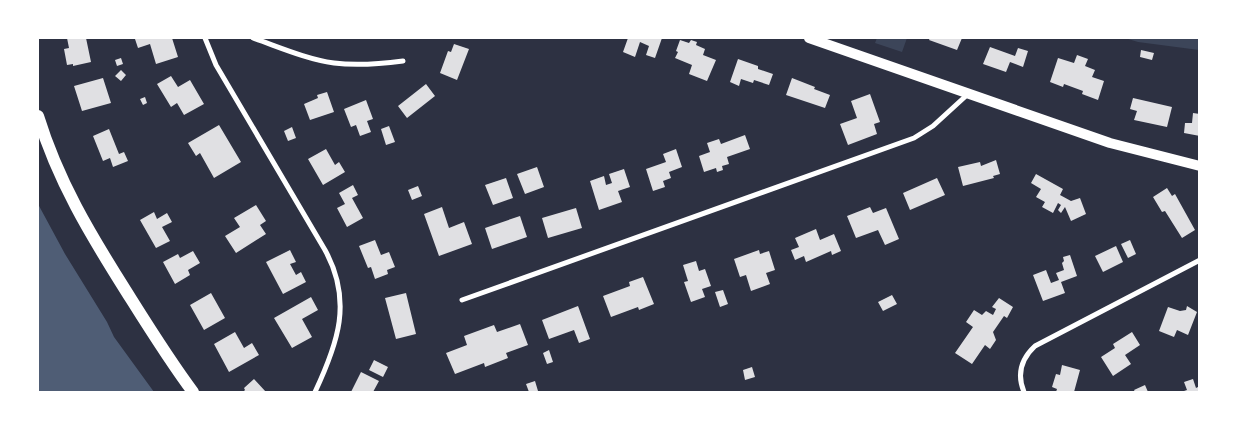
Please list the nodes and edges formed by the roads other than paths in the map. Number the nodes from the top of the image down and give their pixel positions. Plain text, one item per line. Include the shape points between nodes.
1 (205, 38) edge
2 (253, 38) edge
3 (809, 38) edge
4 (404, 61) dead end
5 (968, 94) junction
6 (38, 116) edge
7 (1200, 166) edge
8 (1200, 260) edge
9 (462, 300) dead end
10 (193, 392) edge
11 (315, 392) edge
12 (1024, 392) edge

1 - 11 street via 216,65 325,250 338,280 339,332
2 - 4 street via 333,63
3 - 5 main road
5 - 7 main road via 1110,143
5 - 9 street via 933,126 914,138
6 - 10 main road via 52,157 72,199 138,310
8 - 12 street via 1035,346 1022,364 1020,381

